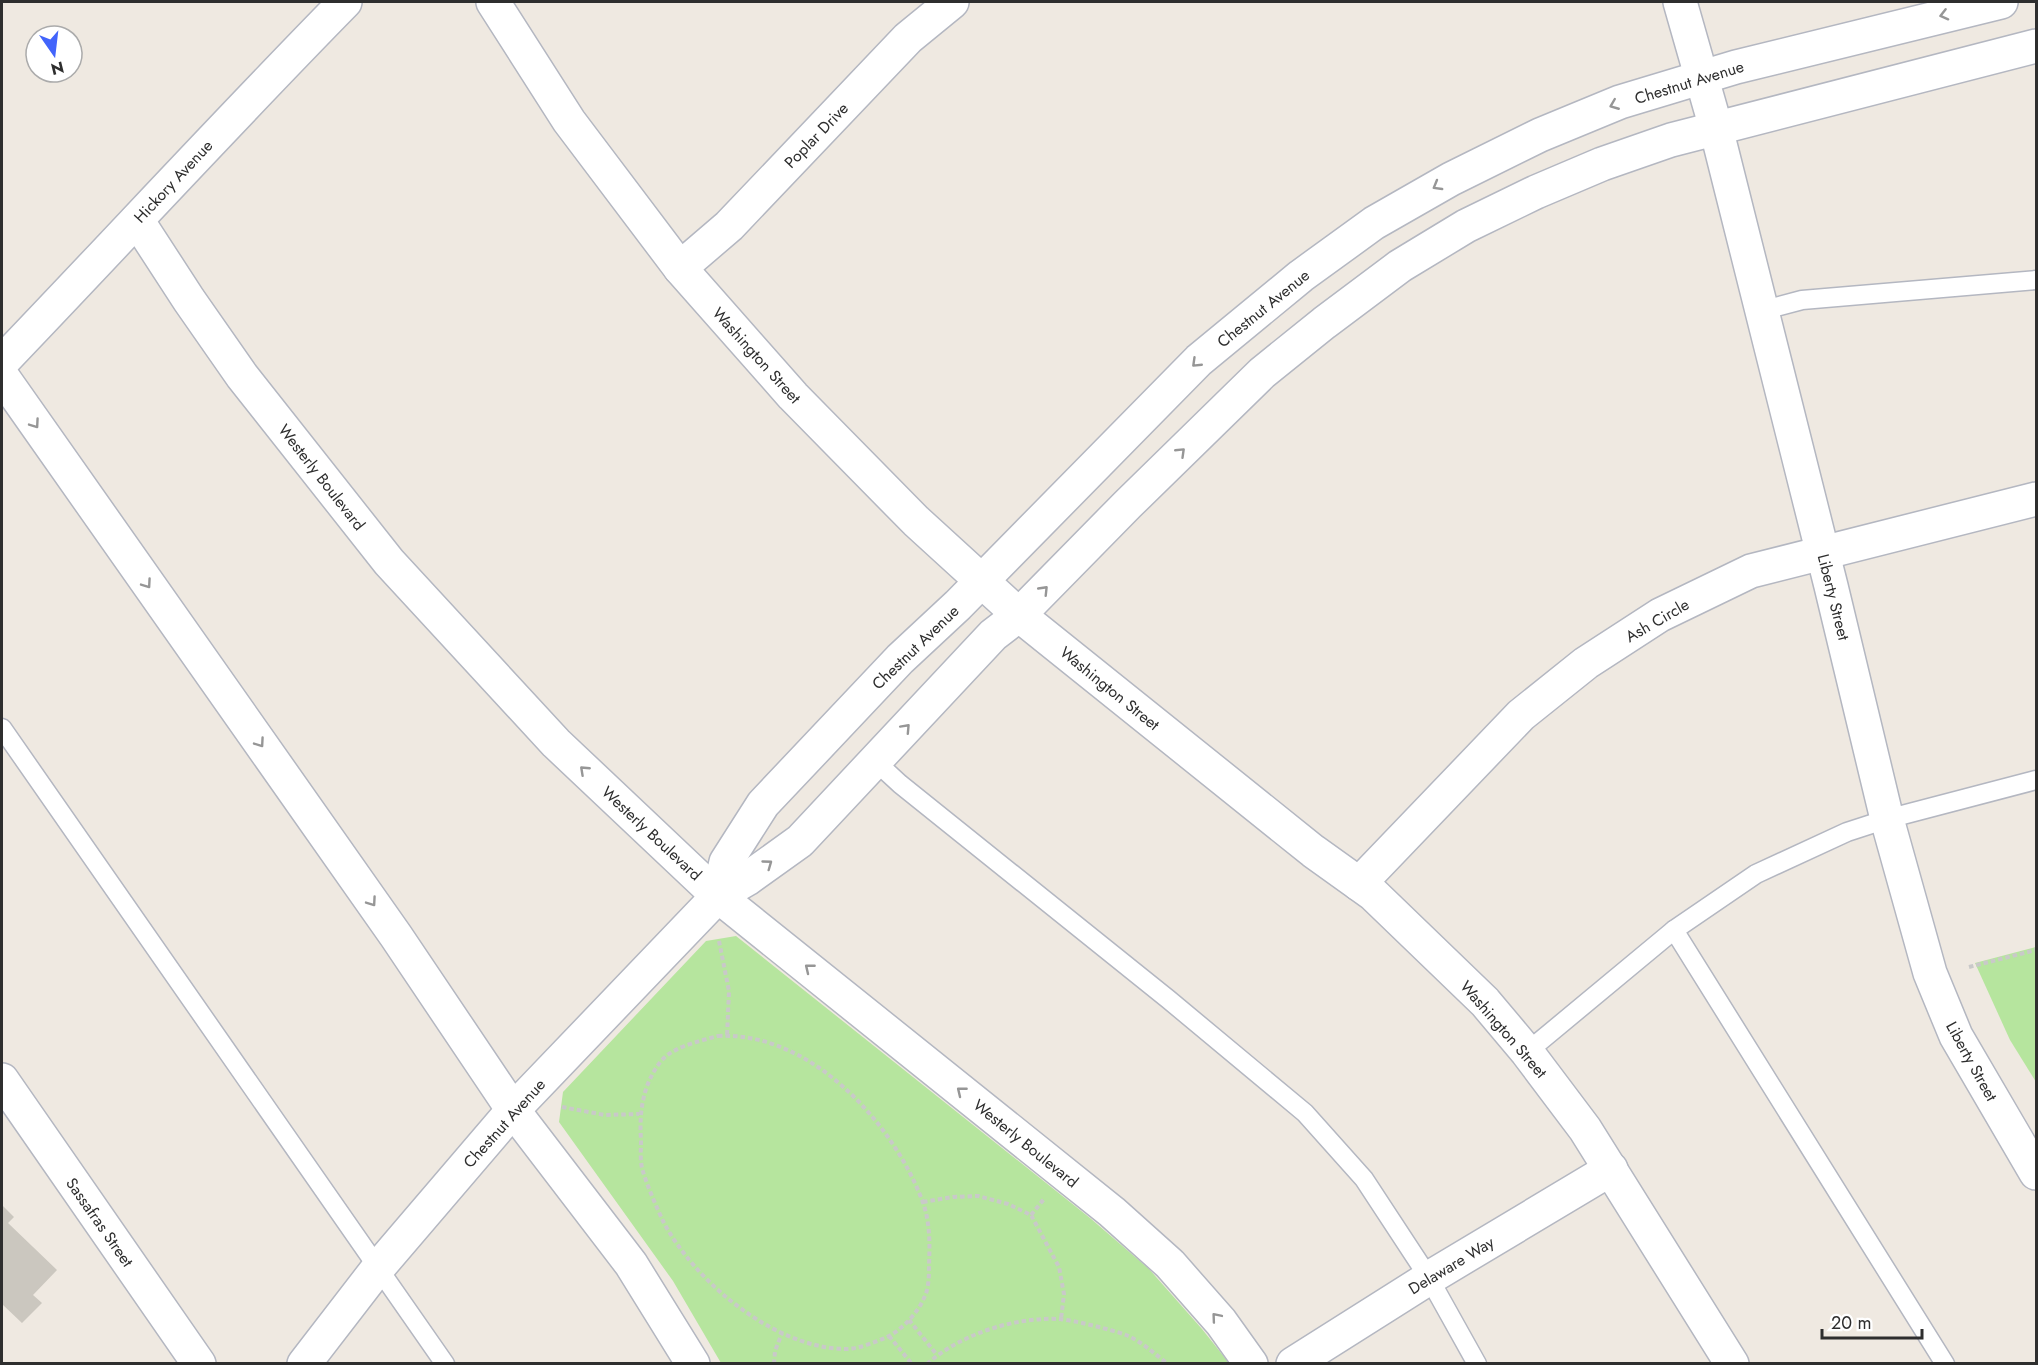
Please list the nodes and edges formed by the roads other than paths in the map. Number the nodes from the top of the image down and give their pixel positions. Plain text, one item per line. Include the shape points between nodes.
1 (345, 2) edge
2 (493, 2) edge
3 (952, 2) edge
4 (1680, 2) edge
5 (2001, 2) edge
6 (2037, 46) edge
7 (1701, 76) junction
8 (1716, 128) junction
9 (137, 220) junction
10 (680, 268) junction
11 (2037, 280) edge
12 (1761, 311) junction
13 (2, 362) edge
14 (2, 376) edge
15 (2037, 499) edge
16 (1822, 552) junction
17 (981, 582) junction
18 (1019, 615) junction
19 (2, 728) edge
20 (875, 761) junction
21 (2037, 780) edge
22 (1887, 819) junction
23 (1359, 884) junction
24 (718, 896) junction
25 (1674, 930) junction
26 (1527, 1052) junction
27 (2, 1082) edge
28 (513, 1110) junction
29 (1611, 1169) junction
30 (2037, 1173) edge
31 (378, 1268) junction
32 (1429, 1278) junction
33 (199, 1364) edge
34 (304, 1364) edge
35 (445, 1364) edge
36 (693, 1364) edge
37 (1251, 1364) edge
38 (1293, 1364) edge
39 (1477, 1364) edge
40 (1732, 1364) edge
41 (1945, 1364) edge

1 - 9 street, Hickory Avenue
2 - 10 street, Washington Street via 568,121
3 - 10 street, Poplar Drive via 908,38 729,226
4 - 7 street, Liberty Street
5 -> 7 street, Chestnut Avenue
6 - 8 street, Chestnut Avenue
7 - 8 street, Liberty Street
7 -> 17 street, Chestnut Avenue via 1620,102 1540,135 1451,178 1374,223 1301,276 1199,360
8 - 12 street, Liberty Street
18 -> 8 street, Chestnut Avenue via 1262,373 1400,266 1466,226 1536,192 1671,140
9 - 13 street, Hickory Avenue
24 -> 9 street, Westerly Boulevard via 556,743 389,562 242,376
10 - 17 street, Washington Street via 793,396
11 - 12 lane via 1803,300
12 - 16 street, Liberty Street
14 -> 28 street
15 - 16 street, Ash Circle
16 - 22 street, Liberty Street
16 - 23 street, Ash Circle via 1751,571 1660,615 1586,663 1521,716
17 - 18 street, Washington Street
17 - 24 street, Chestnut Avenue via 900,659 763,804 726,862
20 -> 18 street, Chestnut Avenue via 993,635
18 - 23 street, Washington Street
19 - 31 lane
24 -> 20 street, Chestnut Avenue via 800,842
20 - 32 lane via 1305,1113 1364,1179
21 - 22 lane
22 - 25 lane via 1847,832 1756,874
22 - 30 street, Liberty Street via 1930,973 1956,1036
23 - 26 street, Washington Street via 1485,1002
24 - 28 street, Chestnut Avenue
37 -> 24 street, Westerly Boulevard via 1221,1322 1170,1264 1112,1212
25 - 26 lane
25 - 41 lane
26 - 29 street, Washington Street
27 - 33 street, Sassafras Street
28 - 31 street, Chestnut Avenue
28 - 36 street via 631,1264
29 - 32 street, Delaware Way
29 - 40 street, Washington Street
31 - 34 street, Chestnut Avenue
31 - 35 lane
32 - 38 street, Delaware Way
32 - 39 lane

